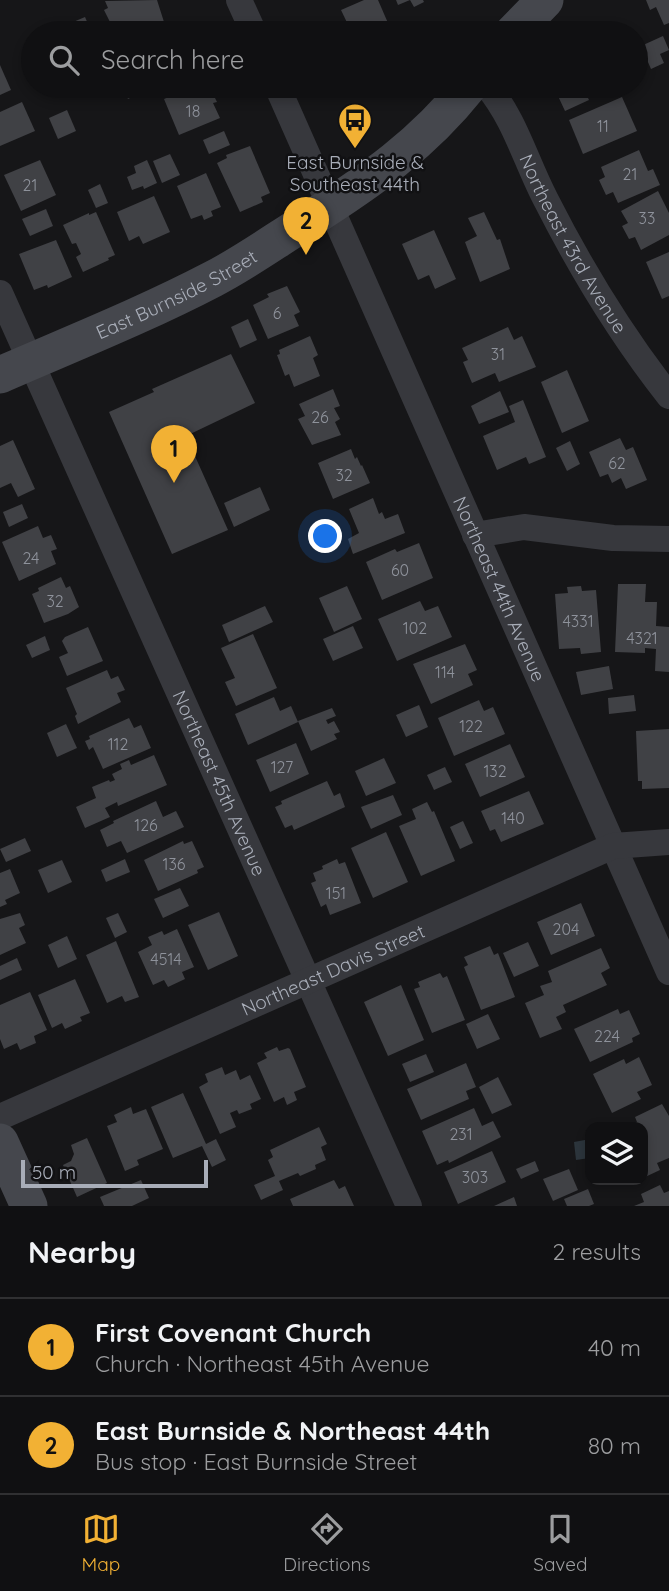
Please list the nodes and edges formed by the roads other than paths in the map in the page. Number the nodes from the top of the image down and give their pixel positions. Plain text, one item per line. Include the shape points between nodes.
1 (239, 0) edge
2 (545, 0) edge
3 (249, 21) edge
4 (525, 21) edge
5 (282, 98) edge
6 (460, 98) edge
7 (498, 98) edge
8 (331, 206) junction
9 (0, 293) edge
10 (16, 368) edge
11 (669, 396) edge
12 (475, 535) junction
13 (669, 539) edge
14 (669, 842) edge
15 (613, 846) junction
16 (669, 972) edge
17 (309, 980) junction
18 (0, 1117) edge
19 (0, 1142) edge
20 (29, 1206) edge
21 (409, 1206) edge

1 - 3 street
2 - 4 main road
5 - 8 street, Northeast 44th Avenue
6 - 8 main road, East Burnside Street via 417,142
7 - 11 street, Northeast 43rd Avenue via 587,277
8 - 10 main road, East Burnside Street via 212,279
8 - 12 street, Northeast 44th Avenue
9 - 10 street, Northeast 45th Avenue
10 - 17 street, Northeast 45th Avenue
12 - 13 street via 524,527 613,538
12 - 15 street, Northeast 44th Avenue
14 - 15 street, Northeast Davis Street
15 - 16 street, Northeast 44th Avenue
15 - 17 street, Northeast Davis Street
17 - 18 street, Northeast Davis Street
17 - 21 street, Northeast 45th Avenue
19 - 20 main road

